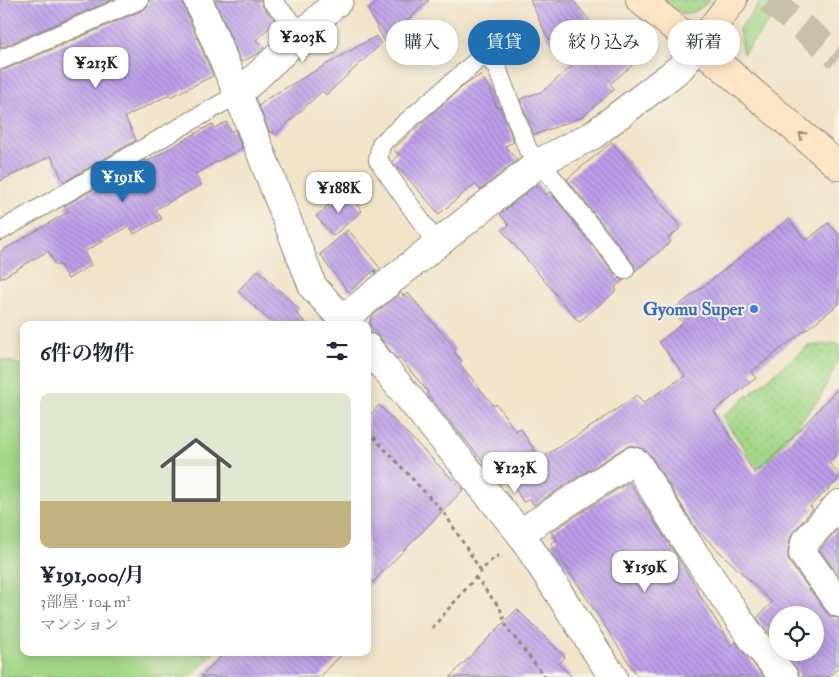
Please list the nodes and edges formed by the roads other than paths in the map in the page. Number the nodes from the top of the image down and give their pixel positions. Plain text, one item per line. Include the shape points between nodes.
1 (139, 0) edge
2 (198, 0) edge
3 (271, 0) edge
4 (339, 0) edge
5 (640, 0) edge
6 (733, 0) edge
7 (718, 20) edge
8 (668, 22) edge
9 (303, 34) junction
10 (0, 60) edge
11 (682, 65) edge
12 (720, 65) edge
13 (238, 94) junction
14 (540, 162) junction
15 (839, 166) edge
16 (0, 231) edge
17 (437, 244) junction
18 (625, 270) dead end
19 (345, 321) edge
20 (347, 321) edge
21 (371, 352) edge
22 (839, 504) edge
23 (522, 536) junction
24 (839, 603) edge
25 (613, 677) edge
26 (784, 677) edge

1 - 10 lane
2 - 13 street
3 - 9 lane
4 - 9 street
5 - 8 street
6 - 7 street
9 - 13 street
11 - 14 street via 593,135
15 -> 12 street
13 - 16 lane
13 - 19 street via 312,287
14 - 17 street
14 - 17 lane via 528,150 497,68 489,59 479,58 381,144 378,160
14 - 18 lane
17 - 20 street
21 - 23 street
22 - 24 street via 805,542 803,554
23 - 25 street
23 - 26 street via 632,461 637,463 754,641

